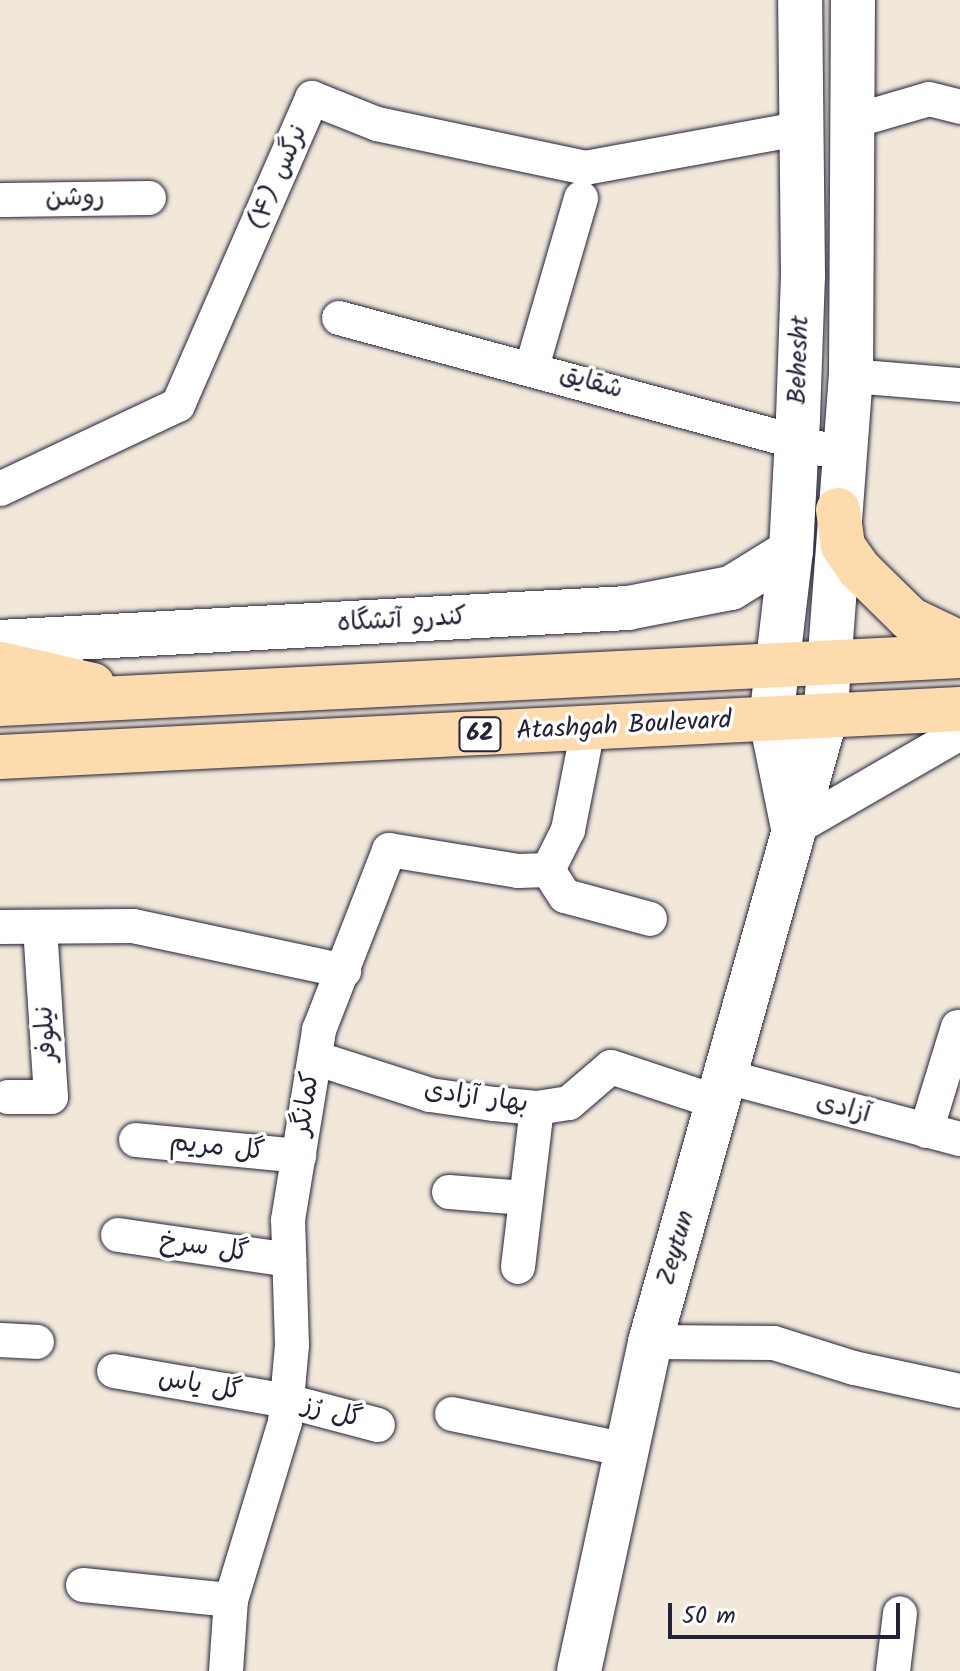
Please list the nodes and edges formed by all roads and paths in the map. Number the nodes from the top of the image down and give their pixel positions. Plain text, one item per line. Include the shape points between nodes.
1 (800, 0) edge
2 (853, 0) edge
3 (960, 107) edge
4 (854, 121) junction
5 (802, 128) junction
6 (149, 198) dead end
7 (581, 198) dead end
8 (0, 200) edge
9 (339, 318) dead end
10 (532, 367) junction
11 (851, 376) junction
12 (960, 385) edge
13 (796, 441) junction
14 (841, 454) junction
15 (0, 489) edge
16 (838, 510) junction
17 (791, 551) junction
18 (0, 642) edge
19 (960, 643) edge
20 (960, 656) edge
21 (0, 664) edge
22 (829, 665) junction
23 (778, 667) junction
24 (133, 697) junction
25 (0, 704) edge
26 (771, 720) junction
27 (825, 720) junction
28 (960, 728) edge
29 (588, 729) junction
30 (0, 757) edge
31 (794, 829) junction
32 (548, 870) junction
33 (650, 919) dead end
34 (0, 927) edge
35 (40, 927) junction
36 (344, 971) junction
37 (958, 1027) dead end
38 (315, 1058) junction
39 (723, 1090) junction
40 (8, 1097) dead end
41 (537, 1108) junction
42 (926, 1131) junction
43 (960, 1139) edge
44 (136, 1140) dead end
45 (299, 1156) junction
46 (449, 1192) dead end
47 (525, 1198) junction
48 (118, 1235) dead end
49 (289, 1260) junction
50 (518, 1267) dead end
51 (0, 1340) edge
52 (37, 1342) dead end
53 (650, 1342) junction
54 (114, 1371) dead end
55 (960, 1391) edge
56 (287, 1401) junction
57 (452, 1414) dead end
58 (378, 1425) dead end
59 (627, 1450) junction
60 (83, 1585) dead end
61 (231, 1600) junction
62 (900, 1613) dead end
63 (226, 1671) edge
64 (579, 1671) edge
65 (893, 1671) edge

1 - 5 main road, Behesht
2 - 4 main road, Behesht
3 - 4 street via 929,99
4 - 11 main road, Behesht
5 - 13 main road, Behesht
5 - 15 street, نرگس (۴) via 585,168 377,124 312,98 178,405
6 - 8 street, روشن
7 - 10 street
9 - 10 street, شقایق
10 - 13 street, شقایق
11 - 12 street
11 - 14 main road, Behesht
13 - 14 street, شقایق
13 - 17 main road, Behesht
14 - 16 main road, Behesht
16 - 19 main road via 843,546 859,569 910,619
16 - 22 main road, Behesht
17 - 18 main road, کندرو آتشگاه via 731,588 628,608
17 - 23 main road, Behesht
20 - 22 main road, Atashgah Boulevard / 62
21 - 24 main road
22 - 23 main road, Atashgah Boulevard / 62
22 - 27 main road, Behesht
23 - 24 main road, Atashgah Boulevard / 62
23 - 26 main road, Behesht
24 - 25 main road, Atashgah Boulevard / 62
26 - 27 main road, Atashgah Boulevard / 62
26 - 29 main road, Atashgah Boulevard / 62
26 - 31 main road, Zeytun
27 - 28 main road, Atashgah Boulevard / 62
27 - 31 main road, Zeytun
28 - 31 street
29 - 30 main road, Atashgah Boulevard / 62
29 - 32 street via 568,830
31 - 39 main road, Zeytun
32 - 33 street via 565,896
32 - 36 street, کمانگر via 518,871 389,850
34 - 35 street
35 - 36 street via 133,926
35 - 40 street, نیلوفر via 51,1097
36 - 38 street, کمانگر via 319,1030
37 - 42 street
38 - 41 street, بهار آزادی via 430,1095
38 - 45 street, کمانگر
39 - 41 street, بهار آزادی via 611,1067 569,1103
39 - 42 street, آزادی
39 - 53 main road, Zeytun
41 - 47 street
42 - 43 street, آزادی
44 - 45 street, گل مریم
45 - 49 street, کمانگر via 288,1220
46 - 47 street
47 - 50 street
48 - 49 street, گل سرخ
49 - 56 street, کمانگر via 292,1345
51 - 52 street
53 - 55 street via 774,1343 854,1368
53 - 59 main road, Zeytun
54 - 56 street, گل یاس
56 - 58 street, گل رُز
56 - 61 street, کمانگر
57 - 59 street
59 - 64 main road, Zeytun
60 - 61 street
61 - 63 street, کمانگر
62 - 65 street

